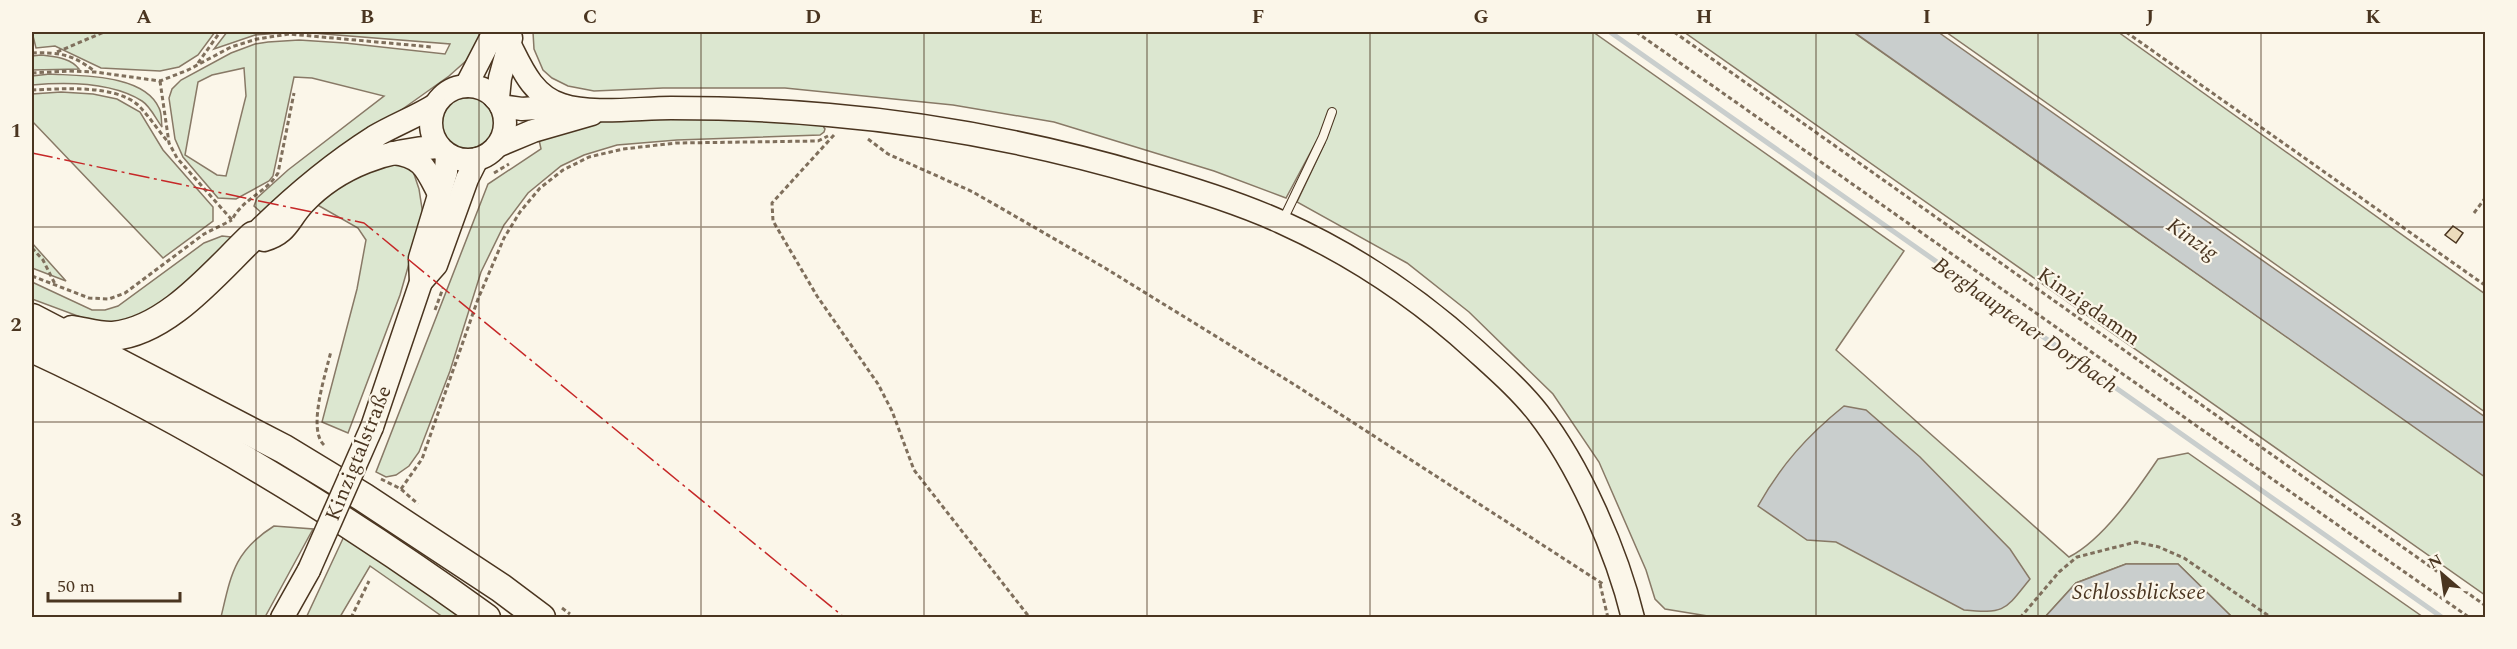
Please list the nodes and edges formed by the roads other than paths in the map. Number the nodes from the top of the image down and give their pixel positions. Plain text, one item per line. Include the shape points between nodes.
1 (506, 36) edge
2 (466, 86) junction
3 (498, 102) junction
4 (435, 105) junction
5 (564, 106) junction
6 (608, 110) junction
7 (1332, 112) dead end
8 (497, 146) junction
9 (443, 150) junction
10 (392, 152) junction
11 (477, 159) junction
12 (438, 194) junction
13 (1282, 222) junction
14 (243, 228) junction
15 (421, 282) junction
16 (41, 322) edge
17 (32, 348) edge
18 (282, 618) edge
19 (486, 618) edge
20 (541, 618) edge
21 (1633, 618) edge

1 - 2 street
1 - 3 street
1 - 5 street via 527,78 537,90
2 - 3 street via 477,87
2 - 4 street via 448,92
3 - 5 street via 522,109
3 - 8 street via 505,126
4 - 9 street via 430,126
4 - 14 street via 376,136
5 - 6 street
6 - 8 street via 554,124
6 - 13 street via 669,108 829,115 1011,141 1202,191
7 - 13 lane
8 - 11 street
9 - 10 street
9 - 11 street via 467,160
9 - 12 street, Kinzigtalstraße via 446,172
10 - 12 street via 410,155 425,167
10 - 14 street via 372,158 322,186 283,232 264,240
11 - 15 street, Kinzigtalstraße via 436,265
12 - 15 street, Kinzigtalstraße via 420,258
13 - 21 street via 1410,296 1494,367 1538,413 1567,457 1597,517 1625,586
14 - 16 highway via 182,304 145,328 112,336
15 - 18 street, Kinzigtalstraße, bridge via 372,427 309,570
16 - 20 highway via 284,449 501,588
17 - 19 highway via 111,385 261,468 422,571

